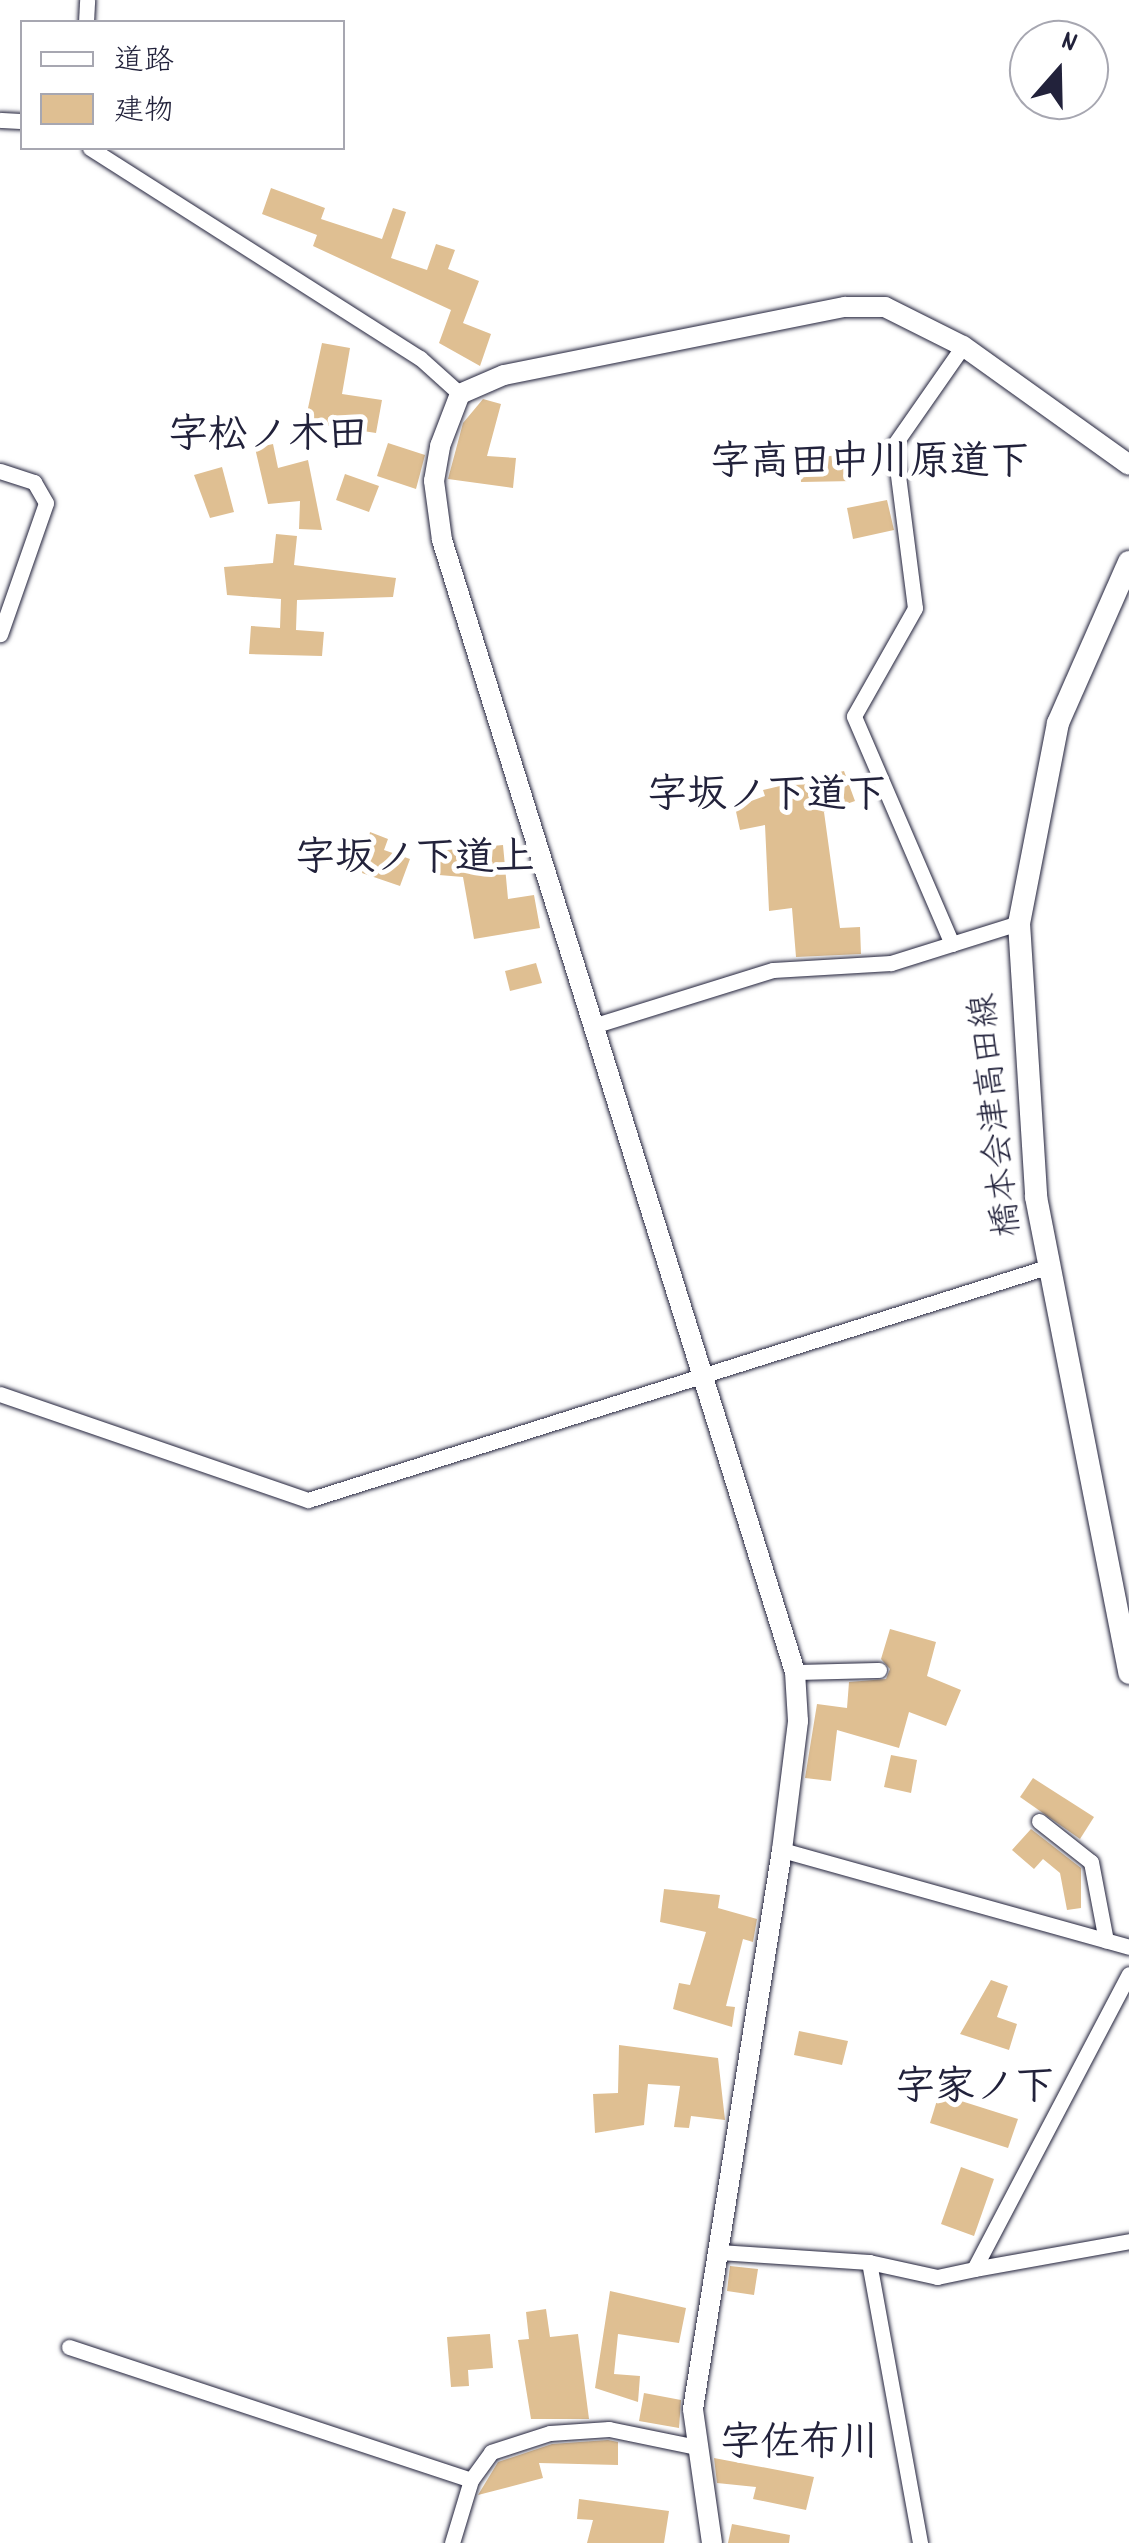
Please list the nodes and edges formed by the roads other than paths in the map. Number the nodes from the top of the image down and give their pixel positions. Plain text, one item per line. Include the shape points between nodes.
1 (93, 150) edge
2 (963, 346) junction
3 (460, 394) junction
4 (1129, 465) edge
5 (0, 471) edge
6 (1129, 562) edge
7 (0, 634) edge
8 (1019, 923) junction
9 (952, 944) junction
10 (596, 1026) junction
11 (1050, 1266) junction
12 (707, 1379) junction
13 (0, 1394) edge
14 (879, 1670) dead end
15 (795, 1672) junction
16 (1129, 1673) edge
17 (1038, 1821) dead end
18 (782, 1850) junction
19 (1106, 1941) junction
20 (1129, 1947) edge
21 (1129, 1974) edge
22 (1129, 2241) edge
23 (719, 2252) junction
24 (869, 2262) junction
25 (974, 2269) junction
26 (68, 2347) dead end
27 (696, 2446) junction
28 (471, 2480) junction
29 (452, 2543) edge
30 (712, 2543) edge
31 (920, 2543) edge

1 - 3 street via 420,358
2 - 3 street via 885,307 844,307 542,363
2 - 4 street
2 - 9 street via 896,440 915,608 854,716
3 - 10 street via 440,446 436,510
5 - 7 street via 34,482 46,503
6 - 8 main road, 橋本会津高田線 via 1058,722
8 - 9 street
8 - 11 main road, 橋本会津高田線 via 1036,1197
9 - 10 street via 891,963 773,970
10 - 12 street
11 - 12 street
11 - 16 main road, 橋本会津高田線
12 - 13 street via 308,1500
12 - 15 street
14 - 15 street
15 - 18 street via 798,1722
17 - 19 street via 1092,1862
18 - 19 street
18 - 23 street
19 - 20 street
21 - 25 street
22 - 25 street
23 - 24 street
23 - 27 street via 694,2409
24 - 25 street via 937,2277
24 - 31 street
26 - 28 street
27 - 28 street via 608,2429 550,2433 491,2452
27 - 30 street
28 - 29 street

